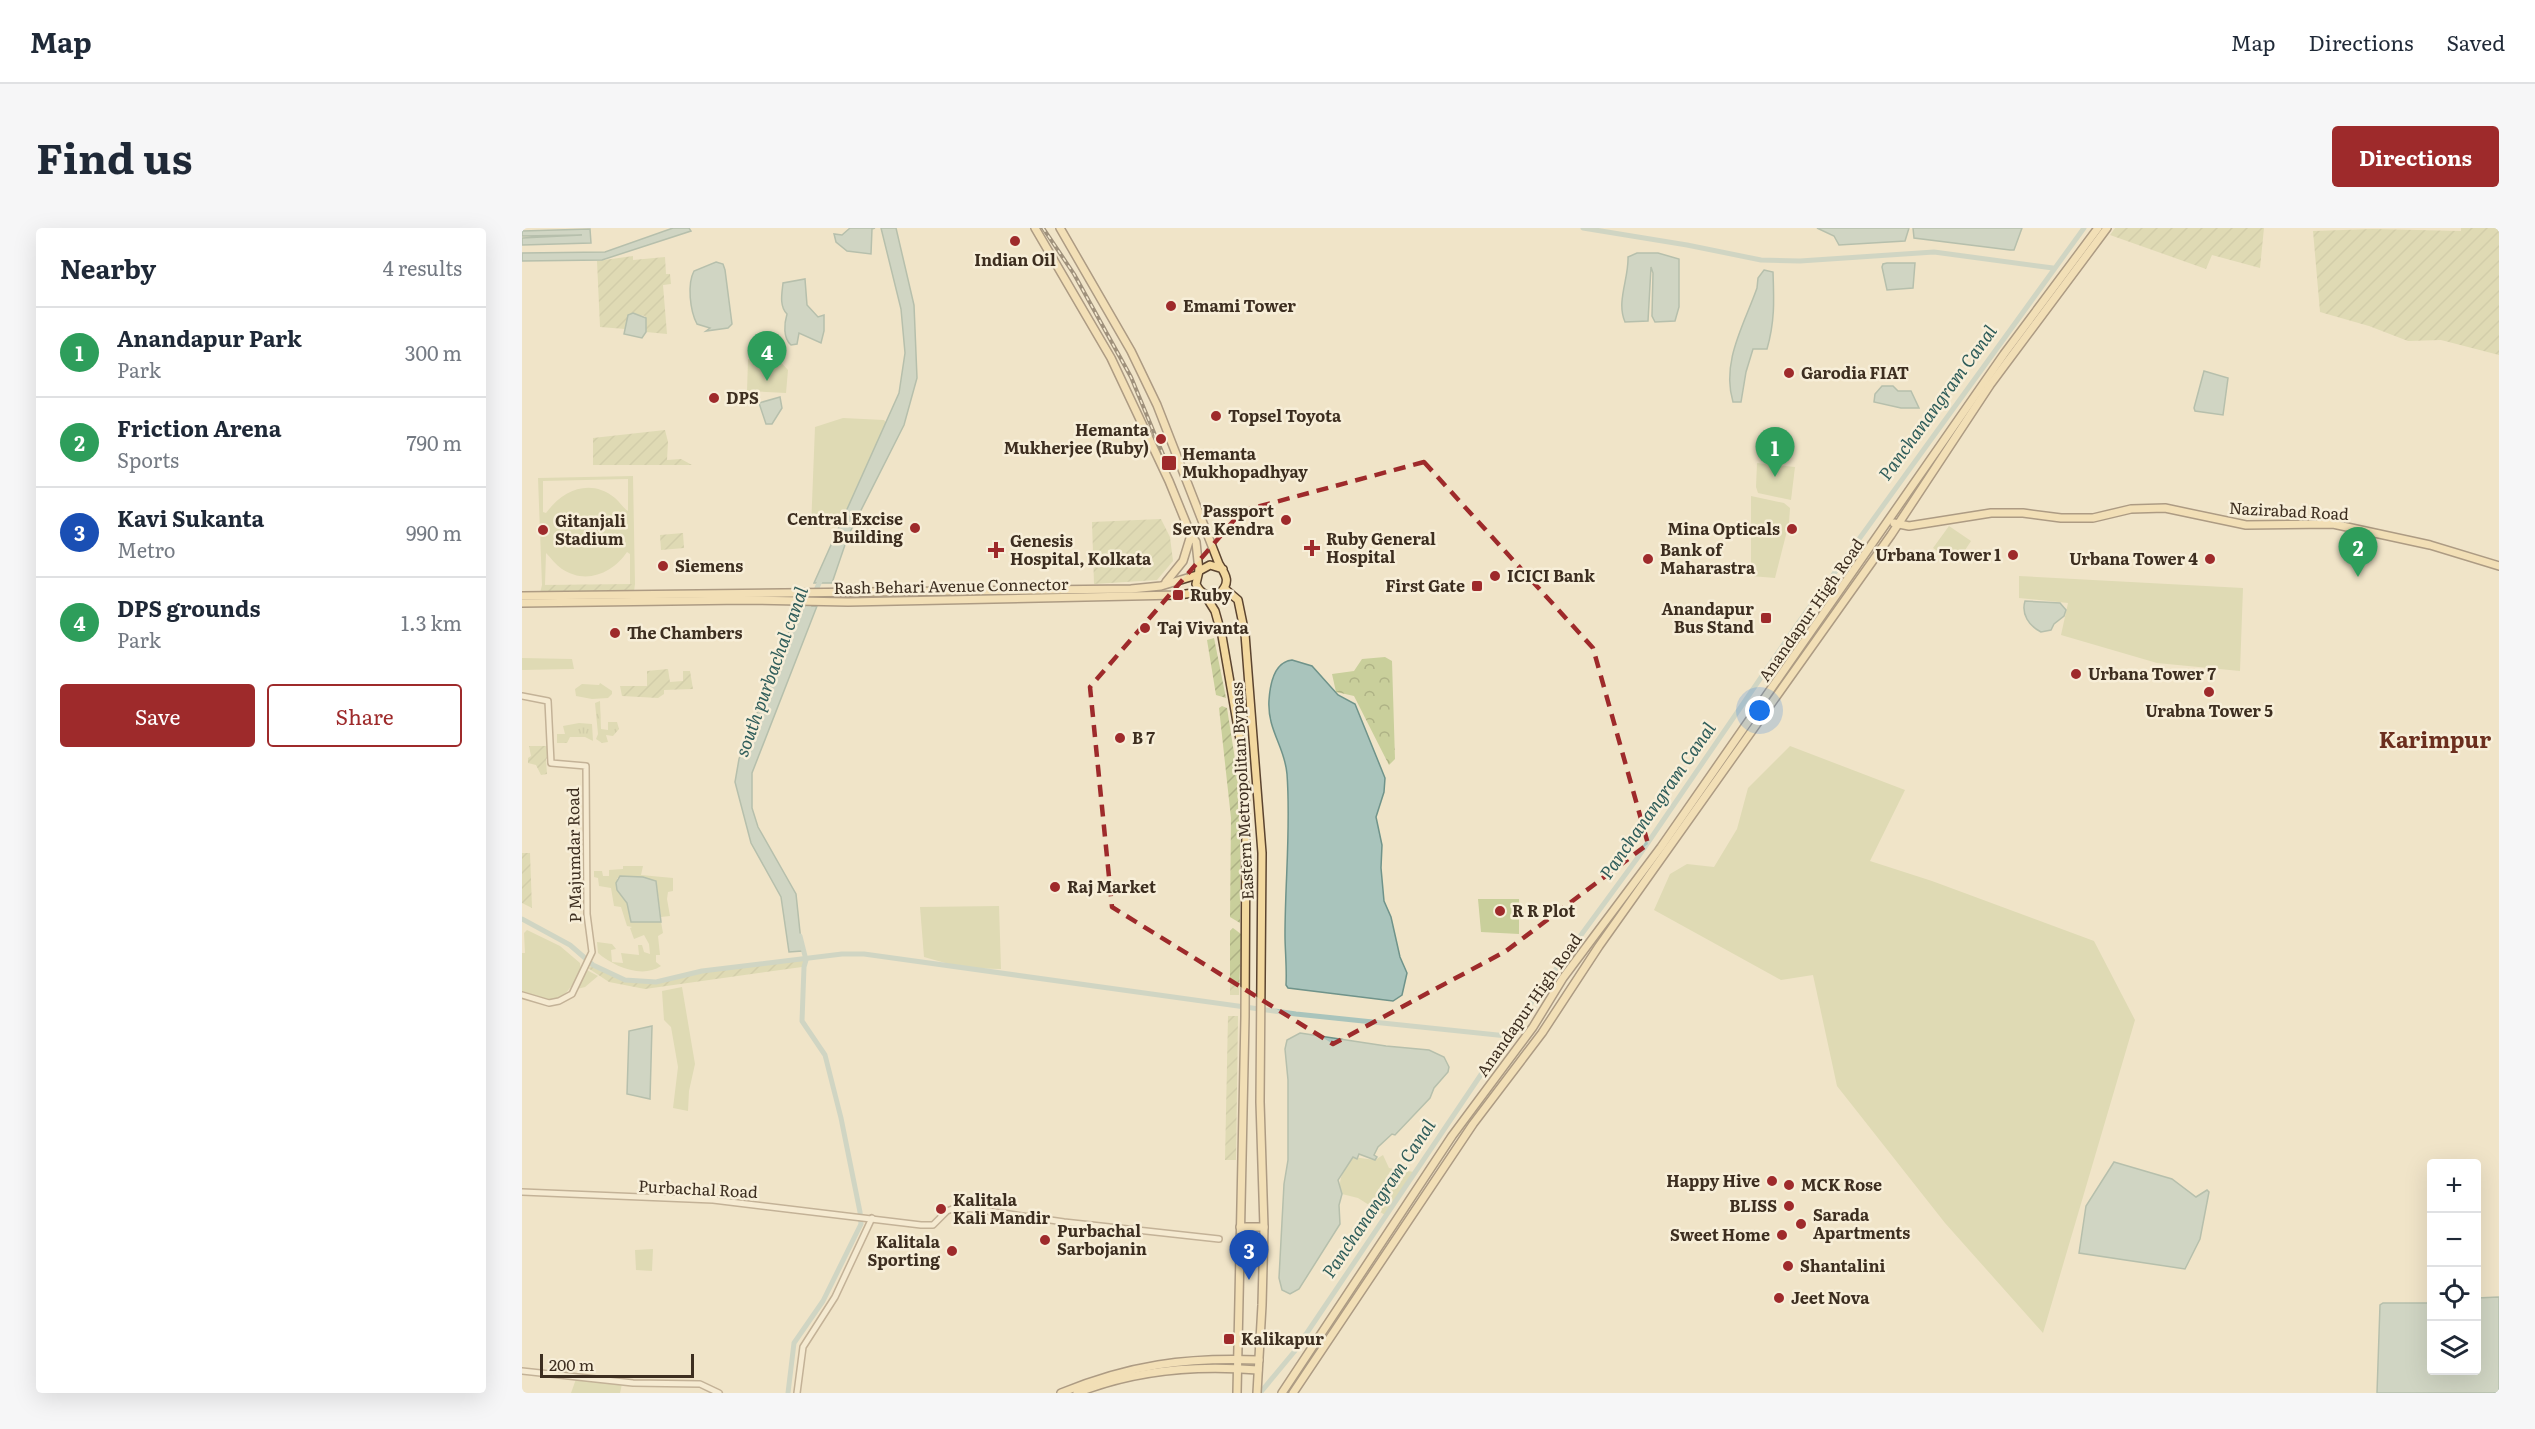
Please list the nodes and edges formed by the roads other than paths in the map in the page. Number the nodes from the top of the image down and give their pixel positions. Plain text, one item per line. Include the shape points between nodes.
1 (1035, 228) edge
2 (1060, 228) edge
3 (2098, 228) edge
4 (2107, 228) edge
5 (1062, 272) junction
6 (1054, 276) dead end
7 (1890, 520) junction
8 (1898, 525) junction
9 (1191, 535) junction
10 (2499, 566) edge
11 (1223, 569) junction
12 (1198, 573) junction
13 (1161, 586) junction
14 (1225, 589) junction
15 (1203, 593) junction
16 (522, 596) edge
17 (522, 603) edge
18 (522, 696) edge
19 (522, 995) edge
20 (522, 1192) edge
21 (869, 1217) junction
22 (1240, 1227) junction
23 (1264, 1227) junction
24 (1219, 1239) dead end
25 (1238, 1359) junction
26 (1259, 1360) junction
27 (1238, 1368) junction
28 (1258, 1370) junction
29 (522, 1371) edge
30 (719, 1393) edge
31 (797, 1393) edge
32 (1061, 1393) edge
33 (1077, 1393) edge
34 (1237, 1393) edge
35 (1257, 1393) edge
36 (1282, 1393) edge
37 (1293, 1393) edge

1 - 5 main road
2 - 11 main road via 1131,351 1157,405
3 - 7 main road, Anandapur High Road via 2004,354
4 - 8 main road, Anandapur High Road via 1990,385
5 - 6 main road
5 - 9 main road via 1111,358
7 - 8 main road
7 - 36 main road, Anandapur High Road via 1452,1136
8 - 10 main road, Nazirabad Road via 1991,513 2086,518 2131,509 2165,508 2246,525 2333,524 2430,545
8 - 37 main road, Anandapur High Road via 1598,947 1542,1033 1473,1124
9 - 12 main road via 1196,542
9 - 13 main road via 1180,567
11 - 12 main road via 1210,565
11 - 14 main road
12 - 13 main road, Rash Behari Avenue Connector
12 - 15 main road via 1196,584
13 - 16 main road, Rash Behari Avenue Connector
14 - 15 main road via 1217,595
14 - 23 main road, Eastern Metropolitan Bypass via 1238,600 1245,634 1263,853 1260,1017
15 - 17 main road, Rash Behari Avenue Connector via 799,603
15 - 22 main road, Eastern Metropolitan Bypass via 1215,611 1222,636 1243,757 1245,1017
18 - 19 street, P Majumdar Road via 548,701 551,763 586,765 587,914 592,952 572,994 546,1003
20 - 21 street, Purbachal Road via 713,1200
21 - 24 street, Purbachal Road via 933,1225 947,1211 974,1209
21 - 31 street via 836,1298 805,1342
22 - 23 main road
22 - 25 main road, Eastern Metropolitan Bypass
23 - 26 main road
25 - 26 main road
25 - 27 main road
25 - 32 main road via 1178,1361 1131,1369
26 - 28 main road
27 - 28 main road
27 - 33 main road via 1219,1366 1154,1373
27 - 34 main road
28 - 35 main road
29 - 30 street via 633,1383 700,1384

